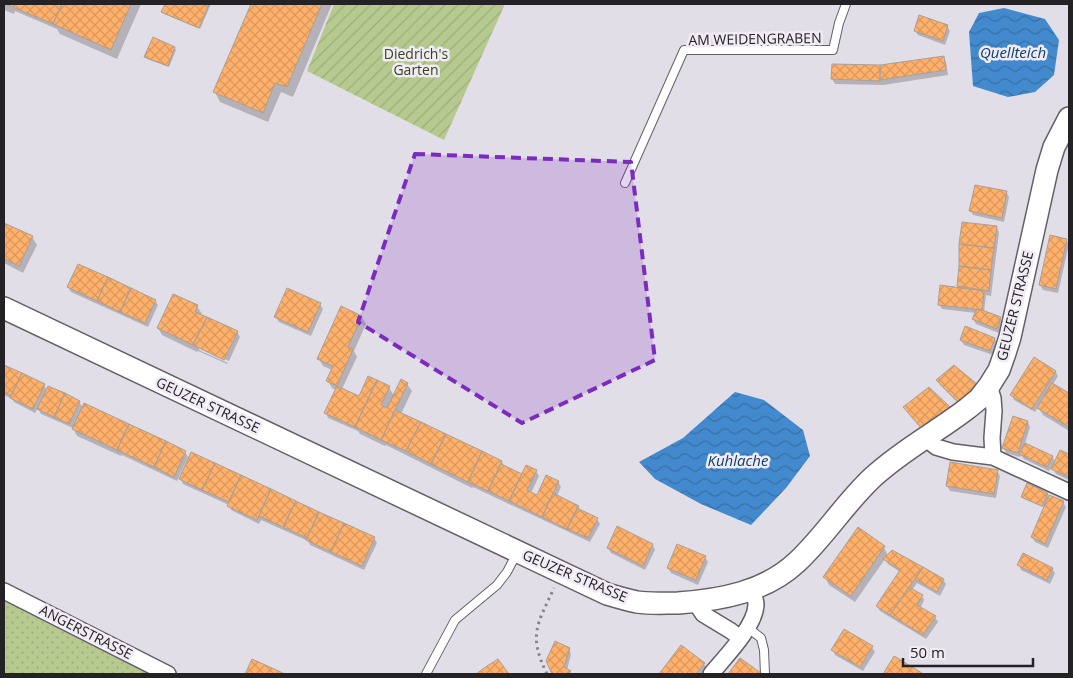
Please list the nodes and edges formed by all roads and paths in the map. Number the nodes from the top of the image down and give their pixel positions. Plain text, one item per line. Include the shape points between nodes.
1 (846, 4) edge
2 (1068, 122) edge
3 (625, 183) dead end
4 (4, 308) edge
5 (989, 386) junction
6 (925, 438) junction
7 (993, 457) junction
8 (1069, 492) edge
9 (518, 551) junction
10 (562, 572) junction
11 (752, 590) junction
12 (4, 591) edge
13 (695, 602) junction
14 (744, 633) junction
15 (168, 674) edge
16 (426, 674) edge
17 (547, 674) edge
18 (711, 674) edge
19 (765, 674) edge

1 - 3 lane, AM WEIDENGRABEN via 833,50 684,50
2 - 5 main road, GEUZER STRASSE via 1054,146 1010,337 999,370
4 - 9 main road, GEUZER STRASSE
5 - 6 main road, GEUZER STRASSE via 956,418
5 - 7 street via 994,411
6 - 7 street via 936,447 953,452
6 - 11 main road, GEUZER STRASSE via 872,478 785,572
7 - 8 street
9 - 10 main road, GEUZER STRASSE
9 - 16 lane via 497,585 455,620
10 - 13 main road, GEUZER STRASSE via 608,594 635,602
10 - 17 path via 538,624 536,642
11 - 13 main road, GEUZER STRASSE
11 - 14 street via 756,604 754,617
12 - 15 street, ANGERSTRASSE
13 - 14 street via 703,614 731,631
14 - 18 street
14 - 19 lane via 761,638

